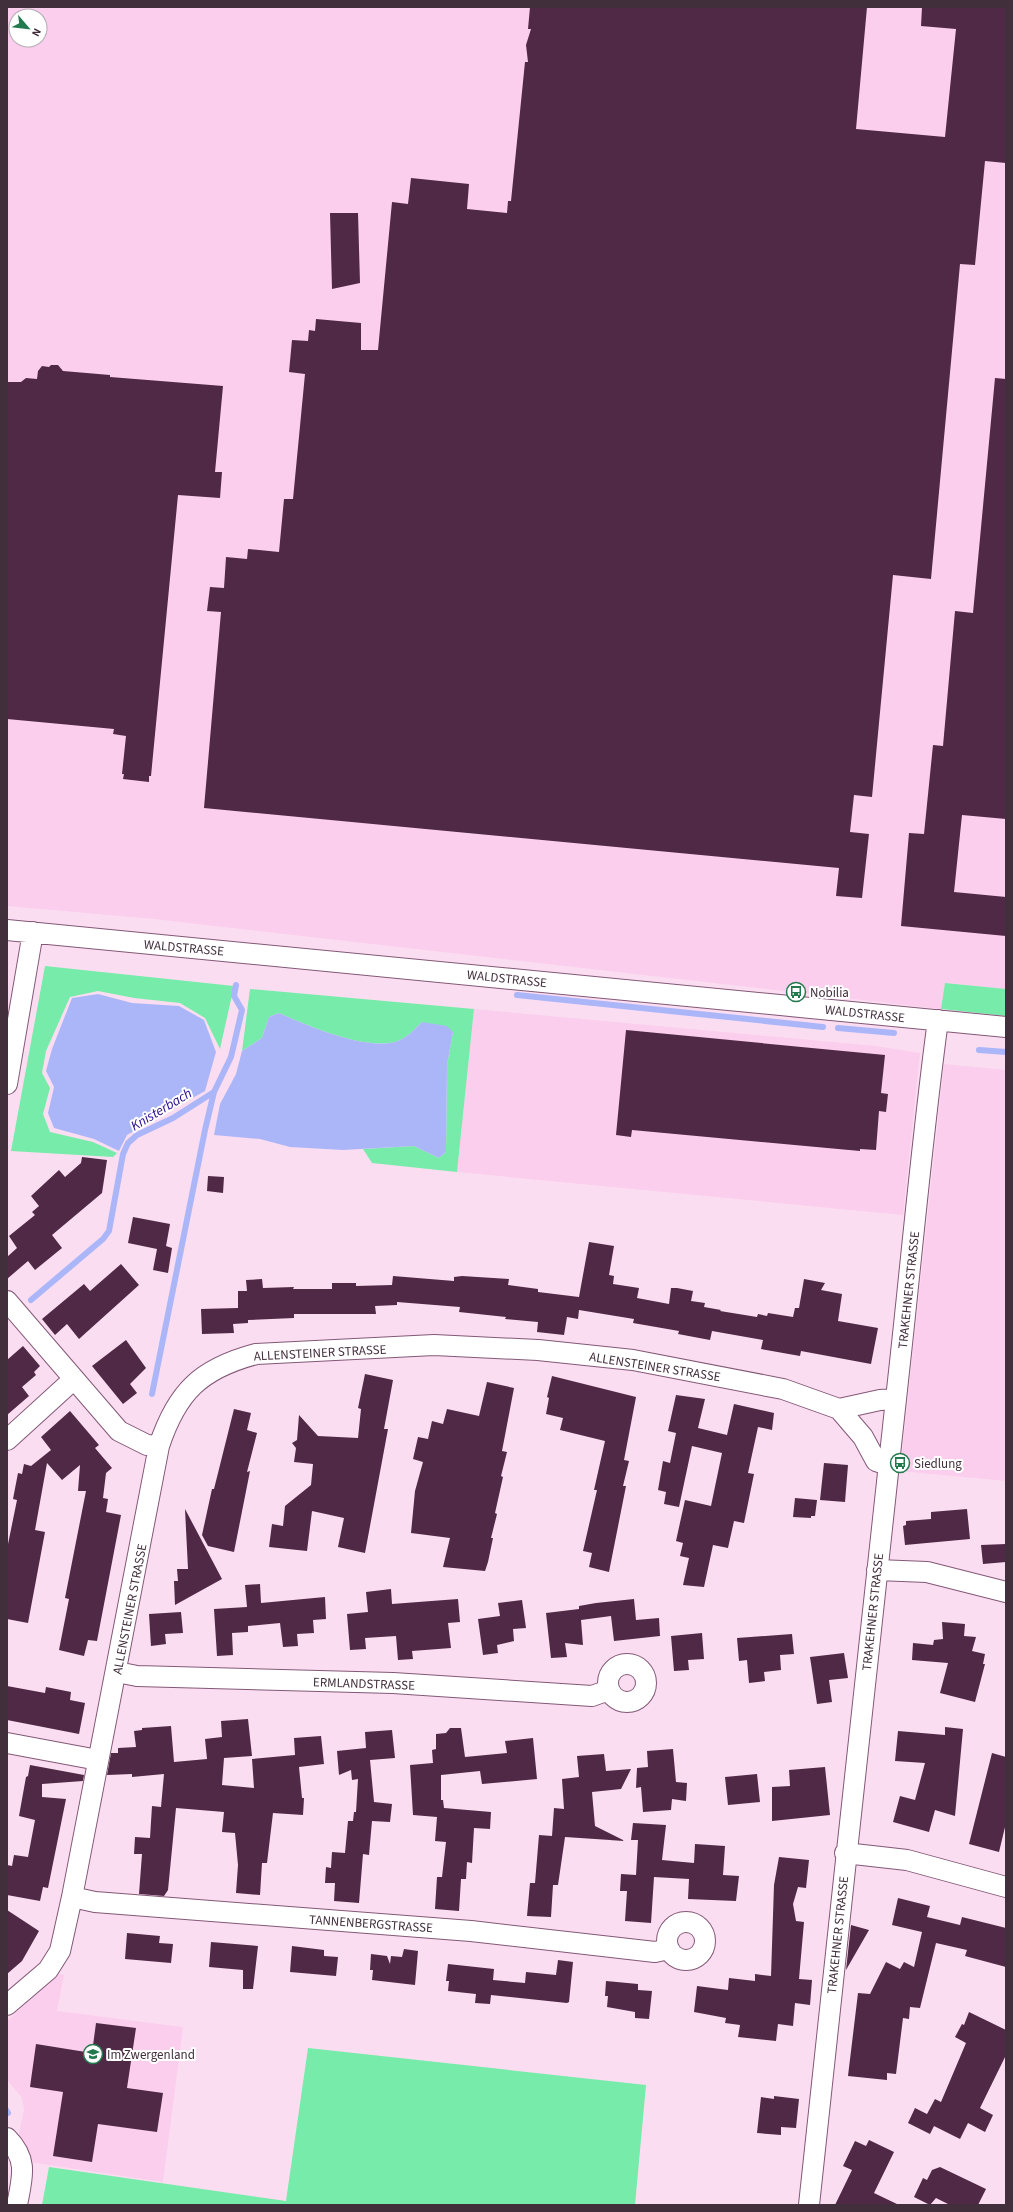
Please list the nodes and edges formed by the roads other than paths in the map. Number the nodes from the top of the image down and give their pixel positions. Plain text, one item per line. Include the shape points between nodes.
1 (7, 930) edge
2 (33, 932) junction
3 (938, 1020) junction
4 (1006, 1027) edge
5 (7, 1084) edge
6 (7, 1300) edge
7 (74, 1379) junction
8 (896, 1399) junction
9 (839, 1409) junction
10 (7, 1440) edge
11 (159, 1446) junction
12 (888, 1465) junction
13 (877, 1570) junction
14 (1006, 1592) edge
15 (117, 1672) junction
16 (609, 1690) dead end
17 (7, 1743) edge
18 (98, 1760) junction
19 (846, 1853) junction
20 (1006, 1887) edge
21 (72, 1897) junction
22 (669, 1949) dead end
23 (7, 2005) edge
24 (7, 2138) edge
25 (18, 2205) edge
26 (809, 2205) edge

1 - 2 street, WALDSTRASSE
2 - 3 street, WALDSTRASSE
2 - 5 street
3 - 4 street, WALDSTRASSE
3 - 8 street, TRAKEHNER STRASSE
6 - 7 street
7 - 10 street
7 - 11 street via 119,1430 147,1445
8 - 9 street
8 - 12 street, TRAKEHNER STRASSE
9 - 11 street, ALLENSTEINER STRASSE via 783,1389 744,1380 633,1360 538,1350 434,1345 284,1352 256,1354 231,1360 212,1370 190,1387 176,1406 167,1421
9 - 12 street, ALLENSTEINER STRASSE via 863,1437 876,1461
11 - 15 street, ALLENSTEINER STRASSE
12 - 13 street, TRAKEHNER STRASSE
13 - 14 street via 927,1572
13 - 19 street, TRAKEHNER STRASSE
15 - 16 street, ERMLANDSTRASSE via 137,1676 393,1683 592,1696
15 - 18 street, ALLENSTEINER STRASSE
17 - 18 street
18 - 21 street, ALLENSTEINER STRASSE
19 - 20 street via 907,1860
19 - 26 street, TRAKEHNER STRASSE
21 - 22 street, TANNENBERGSTRASSE via 95,1902 471,1930 655,1952
21 - 23 street, ALLENSTEINER STRASSE via 60,1951 48,1970
24 - 25 street via 18,2153 24,2170

